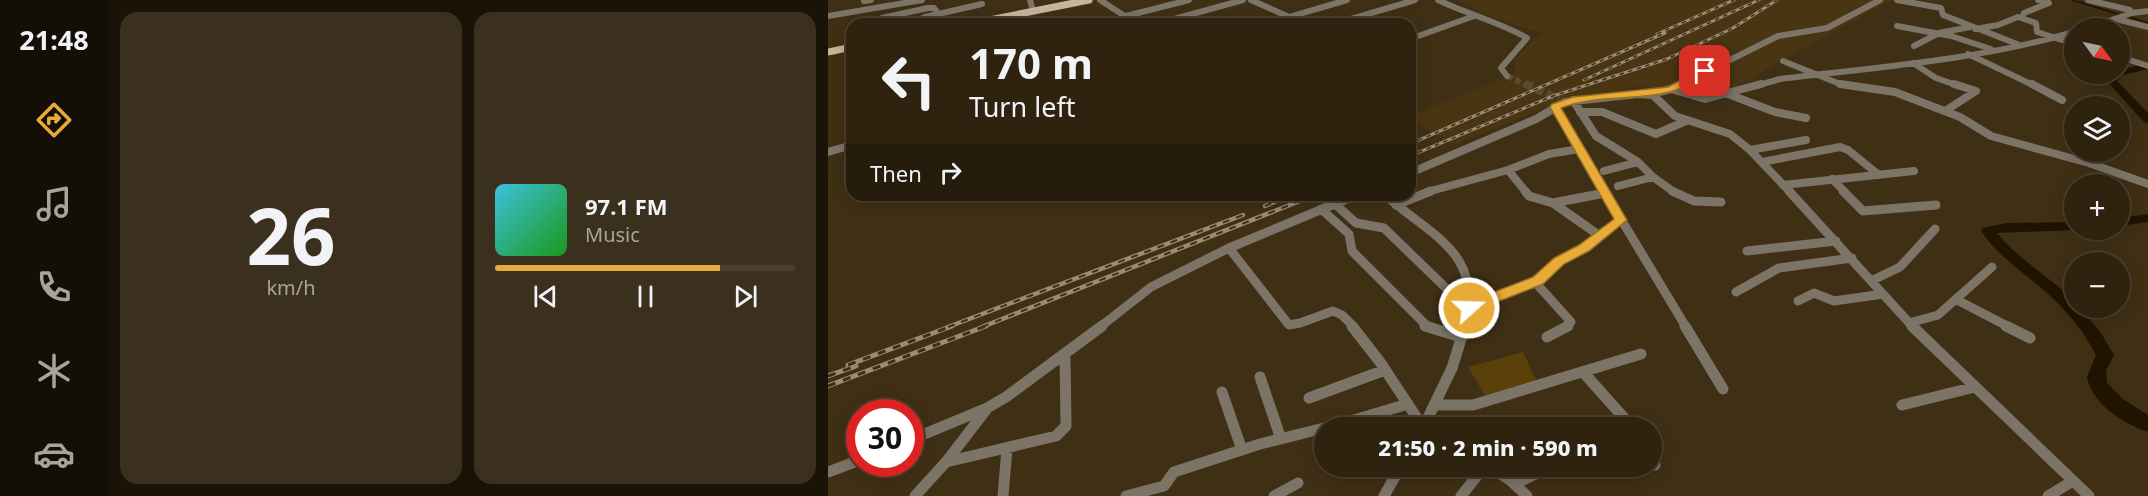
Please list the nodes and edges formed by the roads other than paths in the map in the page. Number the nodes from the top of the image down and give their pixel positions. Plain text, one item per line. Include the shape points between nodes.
1 (871, 0) edge
2 (880, 0) edge
3 (922, 0) edge
4 (1030, 0) edge
5 (1089, 0) edge
6 (1101, 0) edge
7 (1186, 0) edge
8 (1243, 0) edge
9 (1251, 0) edge
10 (1347, 0) edge
11 (1415, 0) edge
12 (1438, 0) edge
13 (1446, 0) edge
14 (1880, 0) edge
15 (1897, 0) edge
16 (2038, 0) edge
17 (2088, 0) edge
18 (864, 1) edge
19 (980, 2) edge
20 (888, 6) junction
21 (1033, 11) junction
22 (2131, 11) junction
23 (2148, 11) edge
24 (938, 14) junction
25 (828, 16) edge
26 (1126, 16) junction
27 (1474, 16) junction
28 (1289, 17) junction
29 (882, 18) dead end
30 (922, 18) edge
31 (987, 18) edge
32 (998, 18) edge
33 (1129, 18) edge
34 (1178, 18) edge
35 (1286, 18) edge
36 (1354, 18) edge
37 (2022, 18) junction
38 (2117, 18) edge
39 (2130, 22) edge
40 (1897, 26) dead end
41 (2148, 27) edge
42 (1972, 28) junction
43 (1939, 33) junction
44 (2064, 34) edge
45 (1416, 37) edge
46 (2052, 37) junction
47 (1529, 38) junction
48 (2064, 41) edge
49 (2020, 45) junction
50 (1914, 46) dead end
51 (846, 48) edge
52 (1993, 50) junction
53 (828, 52) edge
54 (1968, 54) junction
55 (2130, 59) edge
56 (2148, 60) edge
57 (2130, 61) edge
58 (1784, 62) dead end
59 (1913, 63) junction
60 (2148, 66) edge
61 (1817, 75) junction
62 (1507, 76) dead end
63 (1671, 89) junction
64 (1651, 94) junction
65 (1728, 94) junction
66 (2062, 100) dead end
67 (1563, 102) junction
68 (1945, 111) junction
69 (1580, 112) junction
70 (1806, 118) dead end
71 (1686, 121) junction
72 (1806, 140) dead end
73 (846, 147) edge
74 (1579, 149) junction
75 (1750, 150) junction
76 (828, 152) edge
77 (1638, 162) junction
78 (1762, 162) junction
79 (1416, 170) edge
80 (1508, 170) junction
81 (1604, 171) dead end
82 (1914, 171) dead end
83 (1879, 175) junction
84 (1653, 177) junction
85 (1832, 179) junction
86 (1783, 184) junction
87 (2148, 184) edge
88 (1618, 186) dead end
89 (1605, 193) junction
90 (1416, 197) edge
91 (1340, 201) edge
92 (1392, 201) edge
93 (1406, 201) edge
94 (1721, 202) dead end
95 (1334, 203) junction
96 (1553, 203) junction
97 (1396, 205) junction
98 (1936, 205) dead end
99 (1321, 209) junction
100 (1621, 220) junction
101 (1935, 229) dead end
102 (1600, 236) junction
103 (1836, 241) junction
104 (1229, 248) junction
105 (1747, 252) dead end
106 (1851, 258) junction
107 (1992, 267) dead end
108 (1871, 281) junction
109 (1535, 282) junction
110 (1736, 292) dead end
111 (1883, 294) junction
112 (1957, 300) junction
113 (1798, 301) dead end
114 (1469, 306) junction
115 (1909, 323) junction
116 (1461, 337) junction
117 (1547, 337) dead end
118 (2030, 338) dead end
119 (1065, 354) junction
120 (1641, 354) dead end
121 (1385, 370) junction
122 (1583, 372) junction
123 (1260, 377) dead end
124 (1975, 387) junction
125 (1722, 389) dead end
126 (1222, 392) dead end
127 (1309, 398) dead end
128 (1408, 404) junction
129 (1435, 405) junction
130 (1902, 405) dead end
131 (987, 408) junction
132 (1364, 417) edge
133 (1416, 417) edge
134 (1428, 417) edge
135 (1626, 417) edge
136 (1314, 431) edge
137 (924, 435) edge
138 (1281, 439) junction
139 (1007, 449) junction
140 (1242, 450) junction
141 (946, 462) junction
142 (846, 465) edge
143 (828, 472) edge
144 (1395, 477) edge
145 (1477, 477) edge
146 (1504, 477) edge
147 (1529, 477) edge
148 (2073, 481) junction
149 (1298, 483) dead end
150 (1515, 484) junction
151 (915, 496) edge
152 (1003, 496) edge
153 (1126, 496) edge
154 (1274, 496) edge
155 (1384, 496) edge
156 (1461, 496) edge
157 (1527, 496) edge
158 (2048, 496) edge
159 (2089, 496) edge

1 - 18 street
2 - 20 street
3 - 20 street
4 - 21 street
5 - 21 main road
6 - 26 street
7 - 26 street
8 - 34 street
9 - 28 street
10 - 28 street
11 - 36 street
12 - 27 street
13 - 47 street
14 - 63 street via 1827,28 1778,36
15 - 42 street via 1941,8 1941,14
16 - 37 street via 2049,3 2024,13
17 - 22 street
19 - 24 street
19 - 31 street
20 - 25 street
21 - 32 main road
22 - 23 street
22 - 38 street
24 - 29 street via 934,8 928,8
24 - 30 street
26 - 33 street
27 - 45 street
27 - 47 street
28 - 35 street
37 - 42 street
37 - 46 street via 2036,23 2037,32
39 - 41 street
40 - 43 street
42 - 43 street
42 - 49 street
43 - 50 street
43 - 52 street
44 - 46 street
46 - 48 street
46 - 49 street
47 - 62 street via 1502,65
49 - 52 street
51 - 53 main road
52 - 54 street
54 - 59 street
54 - 66 street
55 - 56 street
57 - 60 street
58 - 61 street
59 - 61 street
59 - 68 street via 1936,78 1976,91
61 - 65 street via 1780,79
61 - 68 street via 1840,84 1888,90
63 - 64 street
63 - 65 street via 1699,99
64 - 67 street
64 - 71 street
65 - 70 street via 1767,110
67 - 69 street
67 - 74 street
67 - 79 street via 1536,119
68 - 87 street via 1991,136
69 - 71 street via 1602,112 1656,134
69 - 77 street via 1596,136
71 - 75 street via 1730,134
72 - 75 street
73 - 76 street
74 - 80 street via 1537,158
74 - 89 street
75 - 78 street
77 - 81 street
77 - 84 street
78 - 83 street via 1840,147
78 - 86 street
80 - 90 street
80 - 96 street via 1529,196
82 - 83 street
83 - 85 street
84 - 88 street
84 - 94 street via 1686,199
85 - 86 street
85 - 98 street via 1863,211
86 - 103 street
89 - 96 street
89 - 100 street
91 - 95 street
92 - 97 street
93 - 97 street
95 - 99 street
95 - 114 street via 1356,223 1384,228
96 - 102 street
97 - 114 street via 1459,257 1468,276
99 - 104 street
99 - 116 street via 1349,234 1352,251 1419,321 1439,332
100 - 102 street
100 - 125 street via 1670,296
101 - 108 street via 1895,272
102 - 109 street via 1559,261
103 - 105 street
103 - 106 street
104 - 119 street via 1151,287
104 - 121 street via 1289,325 1331,311 1340,312
106 - 108 street
106 - 110 street via 1779,268
107 - 112 street
108 - 111 street
109 - 114 street
109 - 117 street via 1571,322
111 - 113 street via 1833,301 1814,292
111 - 115 street
112 - 115 street via 1938,315
112 - 118 street
114 - 116 street
115 - 124 street
116 - 129 street
119 - 131 street
119 - 139 street via 1064,431
120 - 122 street
121 - 127 street
121 - 128 street
122 - 129 street via 1473,405
122 - 135 street
123 - 138 street
124 - 130 street
124 - 148 street
126 - 140 street
128 - 132 street
128 - 133 street
129 - 134 street
131 - 137 street
131 - 141 street
136 - 138 street
138 - 140 street
139 - 141 street
139 - 152 street
140 - 153 street via 1174,472 1160,488
141 - 151 street
142 - 143 street
144 - 155 street
145 - 156 street
146 - 150 street
147 - 150 street
148 - 158 street
148 - 159 street
149 - 154 street
150 - 157 street

